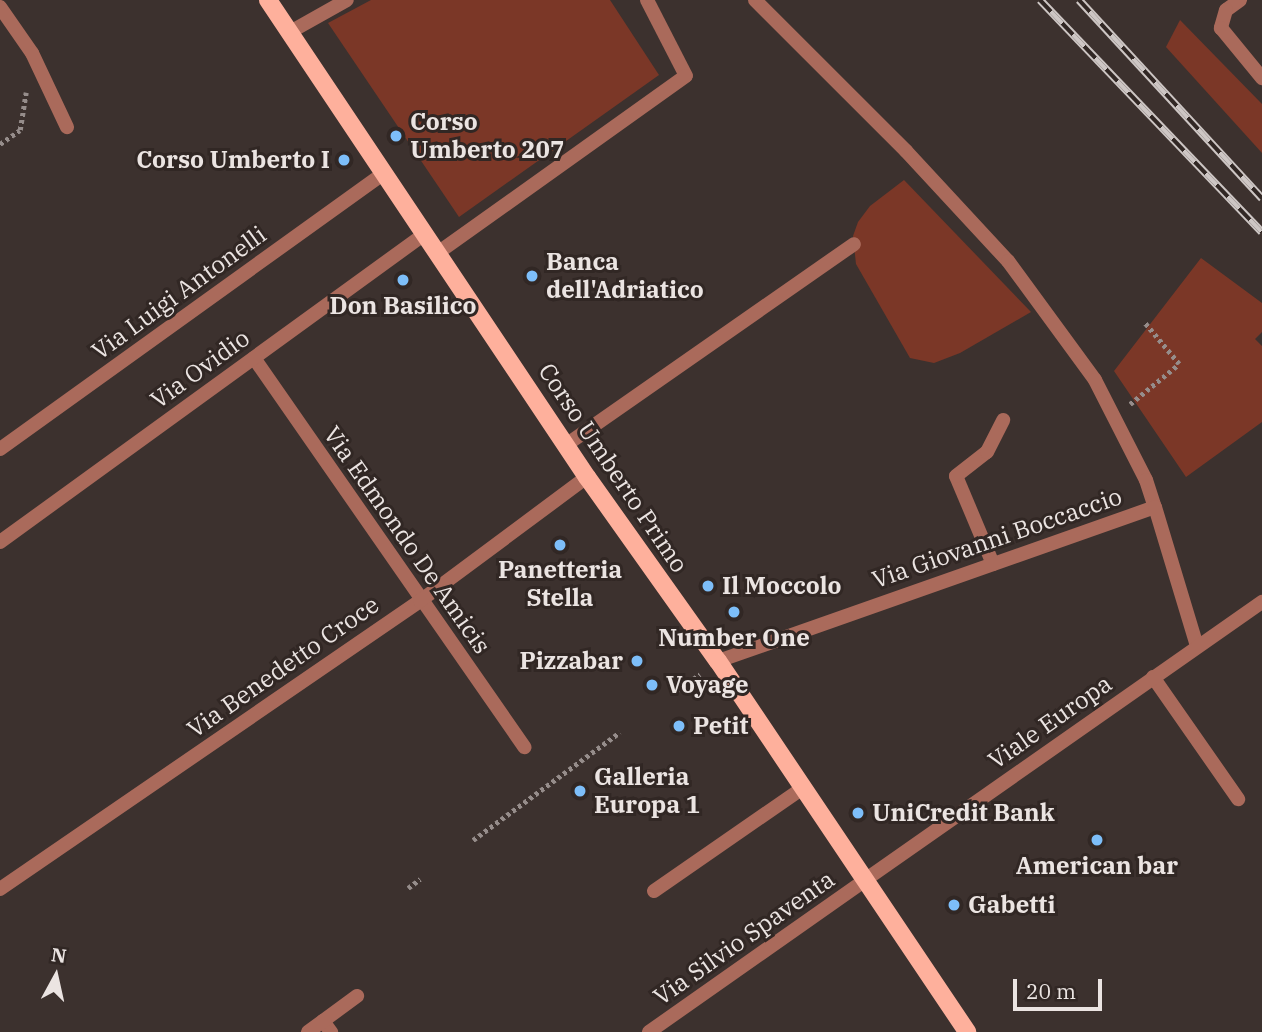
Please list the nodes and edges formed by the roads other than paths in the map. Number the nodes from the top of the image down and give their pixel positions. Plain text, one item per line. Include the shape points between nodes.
1 (268, 0) edge
2 (347, 0) edge
3 (648, 0) edge
4 (755, 0) edge
5 (1240, 0) edge
6 (2, 15) edge
7 (290, 32) junction
8 (1262, 78) edge
9 (66, 127) dead end
10 (384, 173) junction
11 (426, 233) junction
12 (854, 244) dead end
13 (439, 252) junction
14 (254, 358) junction
15 (1003, 420) dead end
16 (566, 444) junction
17 (0, 449) edge
18 (587, 477) junction
19 (1155, 507) junction
20 (0, 542) edge
21 (993, 564) junction
22 (419, 601) junction
23 (1262, 601) edge
24 (1197, 646) junction
25 (718, 661) junction
26 (1153, 677) junction
27 (524, 747) dead end
28 (803, 788) junction
29 (1238, 799) dead end
30 (865, 880) junction
31 (0, 889) edge
32 (654, 891) dead end
33 (357, 996) dead end
34 (327, 1027) edge
35 (965, 1031) edge
36 (308, 1032) edge
37 (649, 1032) edge

1 - 7 main road, Corso Umberto Primo
2 - 7 street
3 - 13 street via 685,76
4 - 19 street via 1008,261 1068,340 1113,416
5 - 8 street via 1226,10 1221,28
6 - 9 street via 32,53
7 - 10 main road, Corso Umberto Primo
10 - 11 main road, Corso Umberto Primo
10 - 17 street, Via Luigi Antonelli
11 - 13 main road, Corso Umberto Primo
11 - 14 street, Via Ovidio
12 - 16 street
13 - 16 main road, Corso Umberto Primo
14 - 20 street, Via Ovidio
14 - 22 street, Via Edmondo De Amicis
15 - 21 street via 987,452 956,476
16 - 18 main road, Corso Umberto Primo
18 - 22 street, Via Benedetto Croce
18 - 25 main road, Corso Umberto Primo
19 - 21 street, Via Giovanni Boccaccio
19 - 24 street, Via Giovanni Boccaccio
21 - 25 street, Via Giovanni Boccaccio
22 - 27 street, Via Edmondo De Amicis
22 - 31 street, Via Benedetto Croce
23 - 24 street, Viale Europa
24 - 26 street, Viale Europa
25 - 28 main road, Corso Umberto Primo
26 - 29 street
26 - 30 street, Viale Europa
28 - 30 main road, Corso Umberto Primo
28 - 32 street
30 - 35 main road, Corso Umberto Primo
30 - 37 street, Via Silvio Spaventa
33 - 34 street
34 - 36 street

